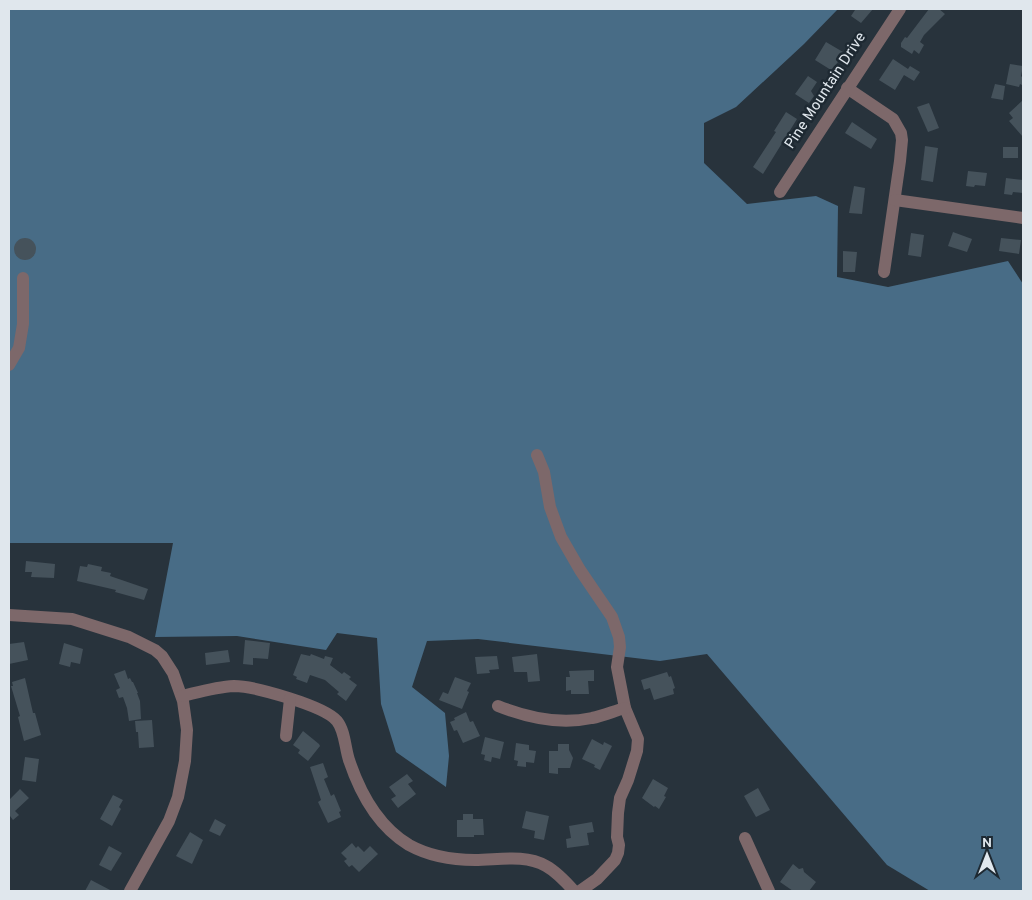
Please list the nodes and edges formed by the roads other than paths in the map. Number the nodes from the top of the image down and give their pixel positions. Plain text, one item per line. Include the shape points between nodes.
1 (900, 9) edge
2 (847, 88) junction
3 (780, 192) dead end
4 (895, 200) junction
5 (1023, 218) edge
6 (884, 272) dead end
7 (24, 278) dead end
8 (9, 365) edge
9 (536, 455) dead end
10 (9, 615) edge
11 (182, 696) junction
12 (290, 699) junction
13 (498, 706) dead end
14 (625, 708) junction
15 (286, 736) dead end
16 (745, 838) dead end
17 (130, 891) edge
18 (574, 891) edge
19 (580, 891) edge
20 (769, 891) edge

1 - 2 street, Pine Mountain Drive
2 - 3 street, Pine Mountain Drive
2 - 4 street via 894,119 901,132
4 - 5 street
4 - 6 street
7 - 8 street via 19,348
9 - 14 street via 544,472 550,507 561,537 612,617 619,637 617,667
10 - 11 street via 72,619 145,644 162,656
11 - 12 street via 236,686
11 - 17 street via 187,745 178,797 169,821
12 - 15 street
12 - 18 street via 311,705 336,720 369,805 409,845 445,858 522,860 544,865
13 - 14 street via 562,722 593,718
14 - 19 street via 638,739 638,751 620,798 618,853 597,879
16 - 20 street

